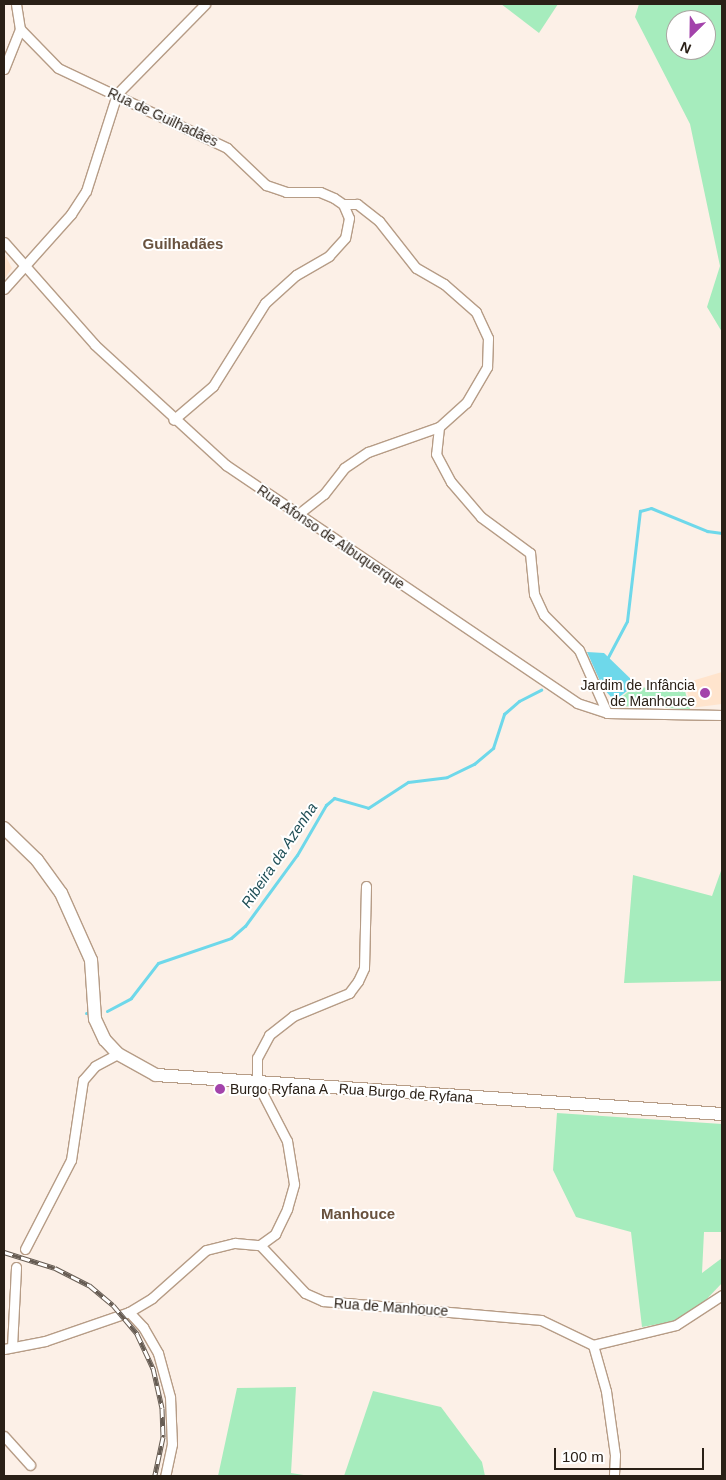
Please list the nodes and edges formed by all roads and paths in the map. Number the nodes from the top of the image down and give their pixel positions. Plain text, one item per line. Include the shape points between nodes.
1 (16, 4) edge
2 (205, 4) edge
3 (20, 29) junction
4 (4, 69) edge
5 (117, 94) junction
6 (343, 204) junction
7 (4, 242) edge
8 (24, 268) junction
9 (4, 288) edge
10 (173, 420) junction
11 (439, 427) junction
12 (297, 516) junction
13 (607, 713) junction
14 (722, 715) edge
15 (4, 828) edge
16 (366, 886) dead end
17 (118, 1054) junction
18 (257, 1083) junction
19 (722, 1114) edge
20 (260, 1245) junction
21 (25, 1249) dead end
22 (16, 1267) dead end
23 (722, 1295) edge
24 (129, 1312) junction
25 (593, 1345) junction
26 (8, 1348) edge
27 (4, 1436) edge
28 (30, 1464) dead end
29 (165, 1476) edge
30 (614, 1476) edge

1 - 3 street
2 - 5 street
3 - 4 street
3 - 5 street, Rua de Guilhadães via 58,68
5 - 6 street, Rua de Guilhadães via 227,148 266,185 286,192 320,192
5 - 8 street via 86,190
6 - 10 street via 350,218 345,238 329,256 296,275 265,303 213,386
6 - 11 street, Rua de Guilhadães via 357,204 379,221 416,268 444,284 476,312 488,338 487,367 466,403
7 - 8 street, Rua Afonso de Albuquerque
8 - 9 street
8 - 10 street, Rua Afonso de Albuquerque via 95,345
10 - 12 street, Rua Afonso de Albuquerque via 226,465
11 - 12 street via 368,452 344,468 324,494
11 - 13 street via 436,454 451,482 481,518 530,553 534,594 544,615 579,650
12 - 13 street, Rua Afonso de Albuquerque via 577,703
13 - 14 street, Rua Afonso de Albuquerque
15 - 17 main road, Rua Burgo de Ryfana via 37,860 61,893 91,960 95,1020 105,1040
16 - 18 street via 364,968 358,981 349,993 293,1016 269,1035 257,1058
17 - 18 main road, Rua Burgo de Ryfana via 156,1075
17 - 21 street via 95,1066 83,1080 71,1160
18 - 19 main road, Rua Burgo de Ryfana
18 - 20 street via 287,1141 294,1184 288,1209 275,1234
20 - 24 street via 235,1243 206,1250 152,1298
20 - 25 street, Rua de Manhouce via 305,1293 323,1302 541,1320
22 - 26 street
23 - 25 street via 676,1325
24 - 26 street via 45,1341
24 - 29 street via 150,1339 169,1389 173,1429
25 - 30 street via 606,1391 615,1455
27 - 28 street

